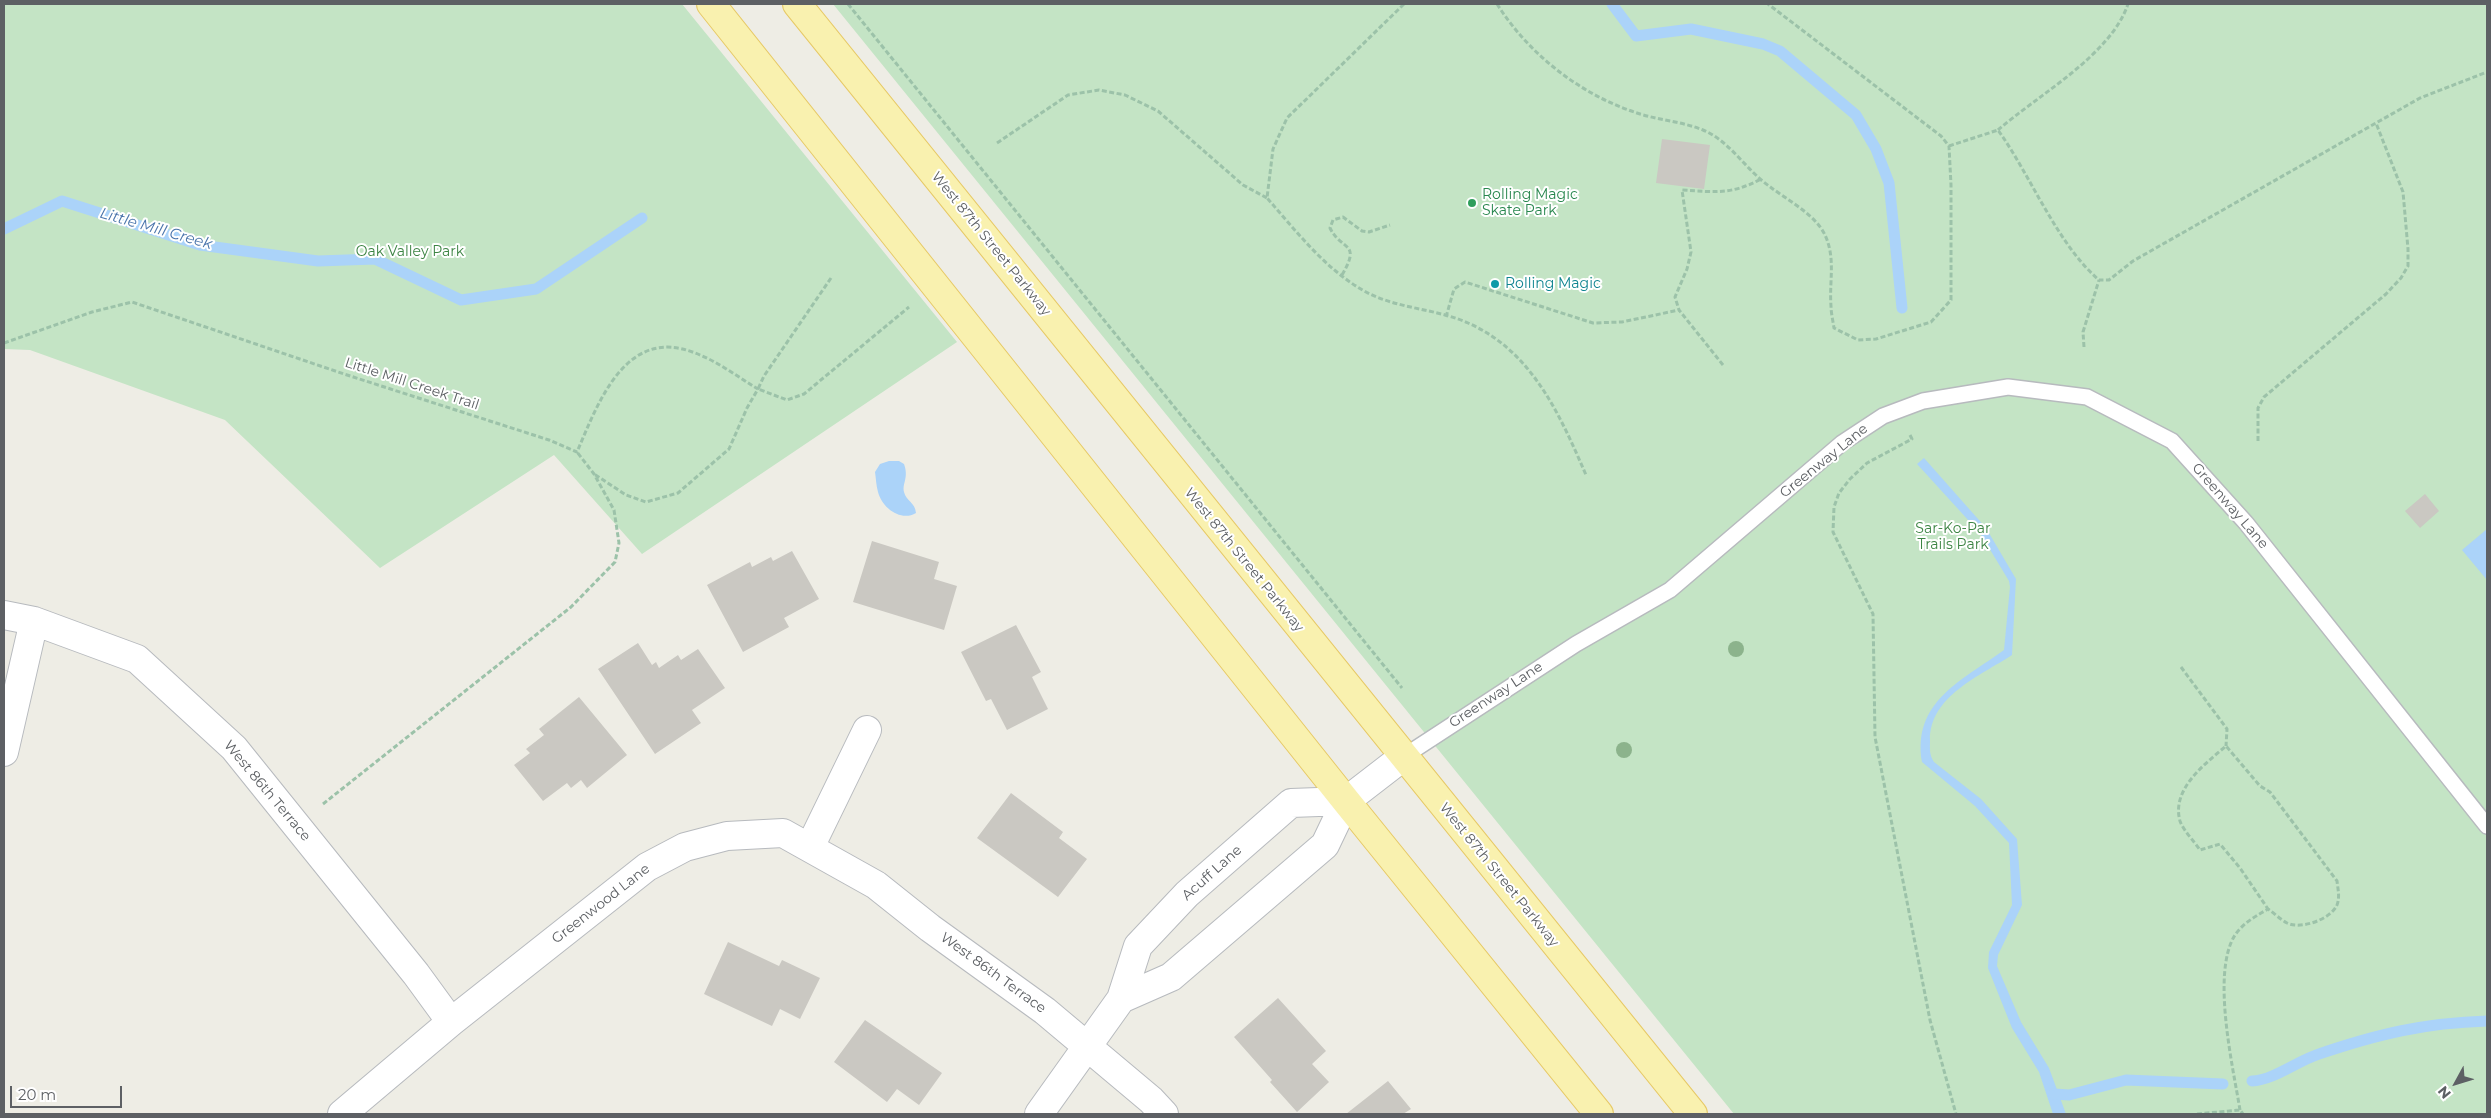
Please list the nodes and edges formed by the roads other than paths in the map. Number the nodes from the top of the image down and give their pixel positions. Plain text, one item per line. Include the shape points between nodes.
1 (711, 4) edge
2 (797, 4) edge
3 (4, 615) edge
4 (34, 621) junction
5 (867, 730) dead end
6 (4, 752) edge
7 (1404, 757) junction
8 (1346, 801) junction
9 (2487, 826) edge
10 (810, 847) junction
11 (1121, 999) junction
12 (451, 1022) junction
13 (1086, 1045) junction
14 (342, 1114) edge
15 (1039, 1114) edge
16 (1164, 1114) edge
17 (1599, 1114) edge
18 (1693, 1114) edge

1 - 8 main road
2 - 7 main road, West 87th Street Parkway
3 - 4 street, West 86th Terrace
4 - 6 street
4 - 12 street, West 86th Terrace via 137,659 234,748
5 - 10 street
7 - 8 street, Acuff Lane
7 - 9 lane, Greenway Lane via 1576,644 1670,590 1842,443 1883,416 1923,401 2008,388 2087,397 2172,441 2246,523
7 - 18 main road, West 87th Street Parkway
8 - 11 street, Acuff Lane via 1325,845 1171,977
8 - 11 street, Acuff Lane via 1291,803 1187,894 1138,946
8 - 17 main road
10 - 12 street, Greenwood Lane via 783,833 727,836 684,847 647,867
10 - 13 street, West 86th Terrace via 876,885
11 - 13 street, Acuff Lane
12 - 14 street, Greenwood Lane
13 - 15 street, Acuff Lane
13 - 16 street, West 86th Terrace

